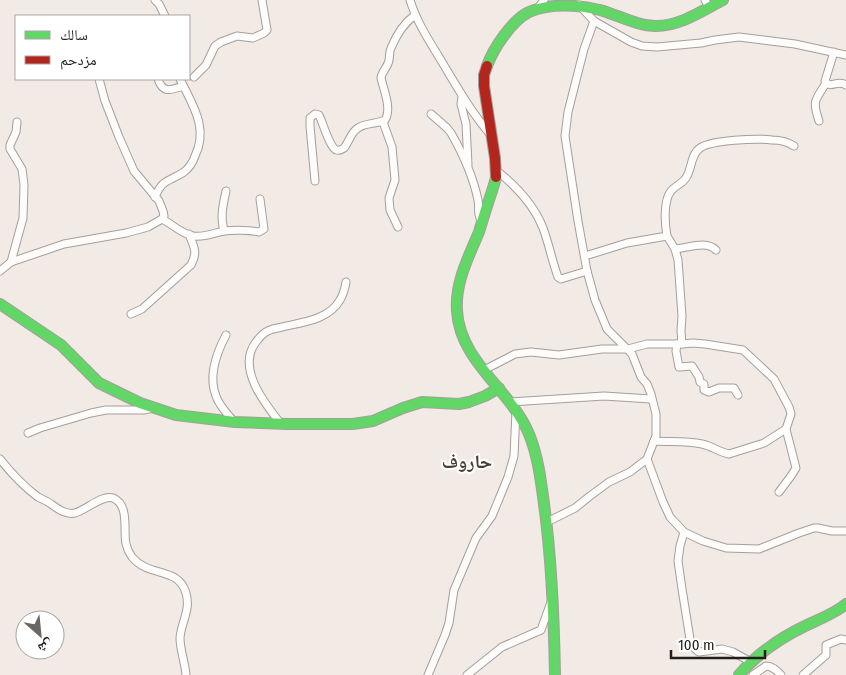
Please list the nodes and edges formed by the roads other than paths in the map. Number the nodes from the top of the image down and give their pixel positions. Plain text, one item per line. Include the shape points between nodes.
1 (155, 0) edge
2 (262, 0) edge
3 (410, 0) edge
4 (723, 0) edge
5 (578, 3) junction
6 (707, 3) edge
7 (541, 4) edge
8 (165, 15) edge
9 (414, 15) junction
10 (594, 21) junction
11 (834, 52) junction
12 (846, 55) edge
13 (194, 77) dead end
14 (99, 80) edge
15 (158, 80) edge
16 (181, 82) edge
17 (826, 83) junction
18 (846, 85) edge
19 (462, 97) junction
20 (431, 114) dead end
21 (818, 121) dead end
22 (17, 122) dead end
23 (383, 122) junction
24 (492, 137) junction
25 (794, 146) dead end
26 (468, 167) junction
27 (497, 171) junction
28 (315, 181) dead end
29 (226, 191) dead end
30 (155, 197) junction
31 (260, 199) dead end
32 (162, 219) junction
33 (482, 222) junction
34 (398, 227) dead end
35 (224, 231) junction
36 (189, 234) junction
37 (668, 236) junction
38 (675, 249) junction
39 (716, 250) dead end
40 (585, 256) junction
41 (11, 262) junction
42 (0, 271) edge
43 (588, 271) junction
44 (346, 282) dead end
45 (0, 304) edge
46 (131, 314) dead end
47 (226, 334) dead end
48 (680, 344) junction
49 (628, 349) junction
50 (484, 370) junction
51 (499, 388) junction
52 (738, 396) dead end
53 (651, 398) junction
54 (513, 406) junction
55 (153, 408) junction
56 (235, 422) junction
57 (281, 424) junction
58 (786, 429) junction
59 (28, 433) dead end
60 (654, 441) junction
61 (0, 459) edge
62 (647, 459) junction
63 (779, 492) dead end
64 (547, 522) junction
65 (846, 531) edge
66 (684, 532) junction
67 (553, 598) junction
68 (844, 608) edge
69 (846, 640) edge
70 (751, 662) junction
71 (186, 675) edge
72 (428, 675) edge
73 (467, 675) edge
74 (555, 675) edge
75 (739, 675) edge
76 (754, 675) edge
77 (781, 675) edge
78 (803, 675) edge

1 - 8 street
2 - 13 street via 268,30 254,38 237,36 221,42 215,46 206,66
3 - 9 street
4 - 6 street
5 - 6 street via 646,26 670,24 686,18
5 - 7 street
5 - 10 street
7 - 24 street via 510,28 485,72 484,92
9 - 19 street
9 - 23 street via 391,48 381,74 388,109 387,119
10 - 11 street via 631,42 651,47 739,37
10 - 40 street via 568,112 565,136
11 - 12 street
11 - 17 street
14 - 30 street via 118,137 134,171
15 - 16 street via 164,89 169,90
16 - 30 street via 198,118 199,149 186,170 161,184
17 - 18 street via 830,86 837,82
17 - 21 street via 815,101
19 - 24 street
19 - 26 street
20 - 26 street via 451,134
22 - 41 street via 10,146 24,174 23,218
23 - 28 street via 358,128 344,148 338,150 330,142 319,115 311,116
23 - 34 street via 392,147 395,180 389,198 390,210
24 - 27 street
25 - 37 street via 772,140 745,140 709,144 698,149 685,180 668,197
26 - 33 street
27 - 33 street
27 - 43 street via 521,193 541,223 558,277 561,279
29 - 35 street via 221,212
30 - 32 street via 163,211
31 - 35 street via 264,229 259,232
32 - 36 street
32 - 41 street via 126,234 64,244
33 - 50 street via 461,273 456,301 459,328
35 - 36 street via 200,236
36 - 46 street via 195,250 191,265 142,309
37 - 38 street
37 - 40 street via 628,243
38 - 39 street via 712,246
38 - 48 street via 681,298
40 - 43 street
41 - 42 street
43 - 49 street via 603,322
44 - 57 street via 339,302 327,314 313,321 269,330 254,345 250,358 251,376 261,397
45 - 55 street via 61,345 100,383
47 - 56 street via 214,367 214,390 216,398
48 - 49 street via 647,344
48 - 52 street via 676,351 679,367 692,366 704,384 704,390 734,388
48 - 58 street via 743,350 774,379 791,414
49 - 50 street via 558,355 515,354
49 - 53 street
50 - 51 street
51 - 54 street
51 - 57 street via 469,402 422,402 365,423
53 - 54 street via 604,396
53 - 60 street via 656,414
54 - 64 street via 525,425 538,463
54 - 72 street via 514,456 508,477 492,516 476,538 454,590 449,623
55 - 56 street via 176,415
55 - 59 street via 106,410
56 - 57 street
58 - 60 street via 764,443 729,454 704,444
58 - 63 street via 796,468
60 - 62 street
61 - 71 street via 24,486 68,513 78,512 107,498 118,502 126,522 126,543 133,558 142,566 172,575 186,593 188,608 180,644
62 - 64 street via 609,482 576,508
62 - 66 street via 666,509
64 - 67 street
65 - 66 street via 814,528 759,549 721,546
66 - 70 street via 678,561 693,647 699,652 722,648
67 - 73 street via 541,630 502,647
67 - 74 street
68 - 70 street via 802,627
69 - 78 street via 826,645 826,656
70 - 75 street
76 - 77 street via 766,666

